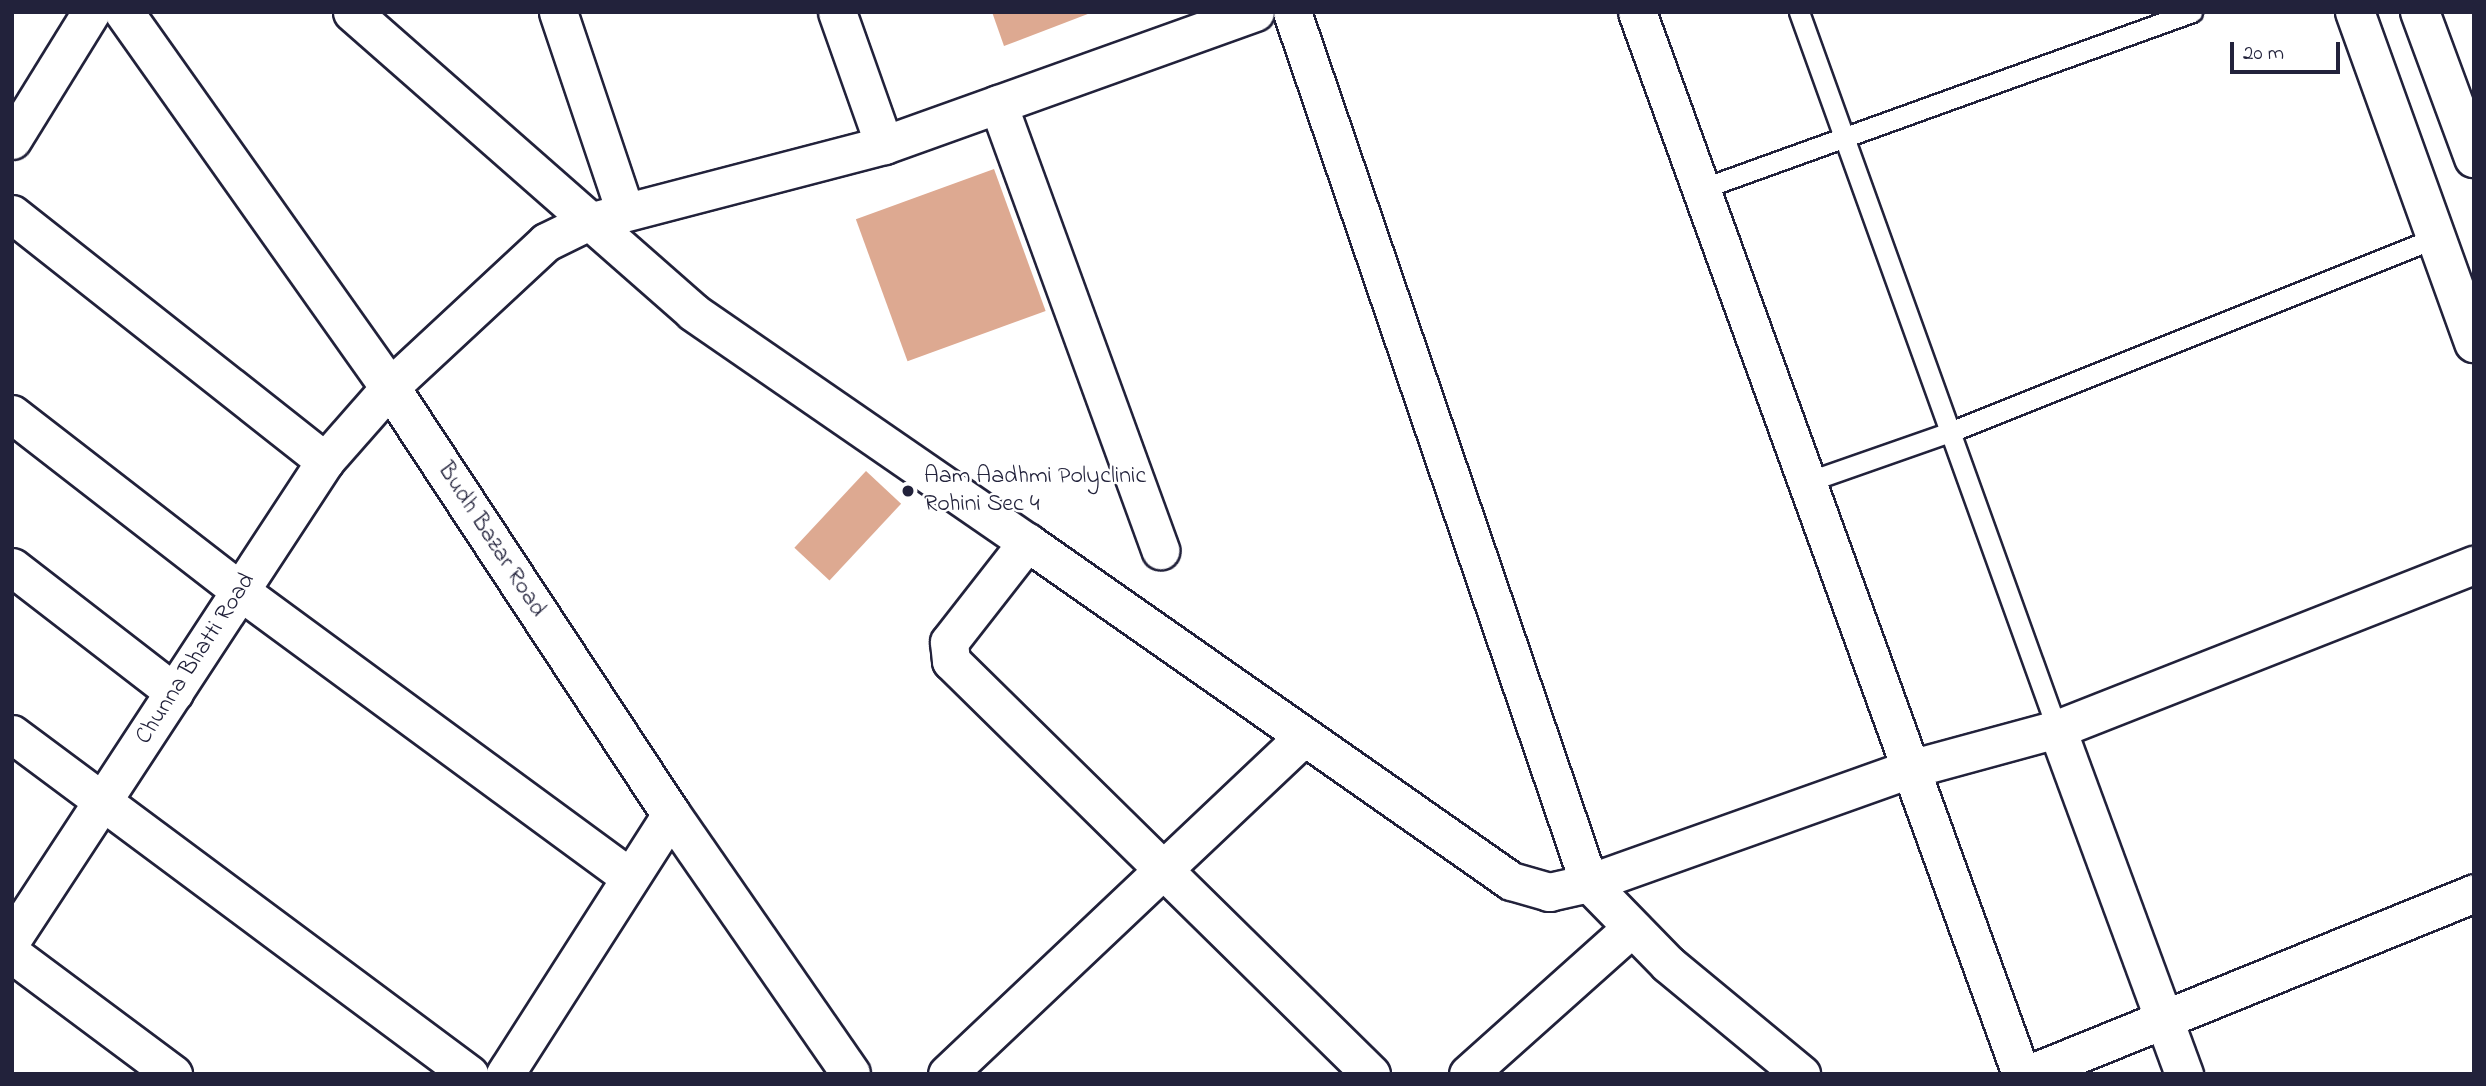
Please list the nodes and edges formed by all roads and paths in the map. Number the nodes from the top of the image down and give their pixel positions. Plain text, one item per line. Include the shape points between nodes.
1 (91, 12) edge
2 (124, 12) edge
3 (352, 12) edge
4 (558, 12) edge
5 (837, 12) edge
6 (1255, 12) edge
7 (1292, 12) edge
8 (1637, 12) edge
9 (1799, 12) edge
10 (2192, 12) edge
11 (2355, 12) edge
12 (2420, 12) edge
13 (998, 104) junction
14 (1845, 139) junction
15 (12, 140) edge
16 (884, 145) junction
17 (2474, 158) edge
18 (1701, 188) junction
19 (625, 211) junction
20 (12, 214) edge
21 (584, 223) junction
22 (2435, 238) junction
23 (2474, 343) edge
24 (390, 387) junction
25 (12, 414) edge
26 (1950, 432) junction
27 (325, 461) junction
28 (1807, 482) junction
29 (1027, 542) junction
30 (1160, 550) dead end
31 (2474, 565) edge
32 (12, 567) edge
33 (240, 591) junction
34 (174, 692) junction
35 (2057, 729) junction
36 (12, 734) edge
37 (1302, 738) junction
38 (1906, 770) junction
39 (102, 802) junction
40 (671, 814) junction
41 (1165, 871) junction
42 (630, 878) junction
43 (1589, 883) junction
44 (2474, 893) edge
45 (1630, 929) junction
46 (12, 939) edge
47 (12, 954) edge
48 (2163, 1017) junction
49 (840, 1069) edge
50 (173, 1074) edge
51 (469, 1074) edge
52 (505, 1074) edge
53 (947, 1074) edge
54 (1371, 1074) edge
55 (1468, 1074) edge
56 (1801, 1074) edge
57 (2021, 1074) edge
58 (2029, 1074) edge
59 (2184, 1074) edge

1 - 15 street
2 - 24 street, Budh Bazar Road
3 - 21 street
4 - 19 street
5 - 16 street
6 - 13 street, Chunna Bhatti Road
7 - 43 street
8 - 18 street
9 - 14 lane
10 - 14 lane
11 - 22 street
12 - 17 street
13 - 16 street, Chunna Bhatti Road
13 - 30 street
14 - 18 lane
14 - 26 lane
16 - 19 street, Chunna Bhatti Road
18 - 28 street
19 - 21 street, Chunna Bhatti Road
20 - 27 street
21 - 24 street, Chunna Bhatti Road via 546,242
21 - 29 street via 693,312
22 - 23 street
22 - 26 lane
24 - 27 street, Chunna Bhatti Road
24 - 40 street, Budh Bazar Road
25 - 33 street
26 - 28 lane
26 - 35 lane
27 - 33 street, Chunna Bhatti Road
28 - 38 street
29 - 37 street
29 - 41 street via 946,652
31 - 35 street
32 - 34 street
33 - 34 street, Chunna Bhatti Road
33 - 42 street
34 - 39 street, Chunna Bhatti Road
35 - 38 street
35 - 48 street
36 - 39 street
37 - 41 street
37 - 43 street via 1527,889 1549,892
38 - 43 street
38 - 57 street
39 - 46 street, Chunna Bhatti Road
39 - 51 street
40 - 42 street
40 - 49 street, Budh Bazar Road
41 - 53 street
41 - 54 street
42 - 52 street
43 - 45 street
44 - 48 street
45 - 55 street
45 - 56 street
47 - 50 street
48 - 58 street
48 - 59 street

